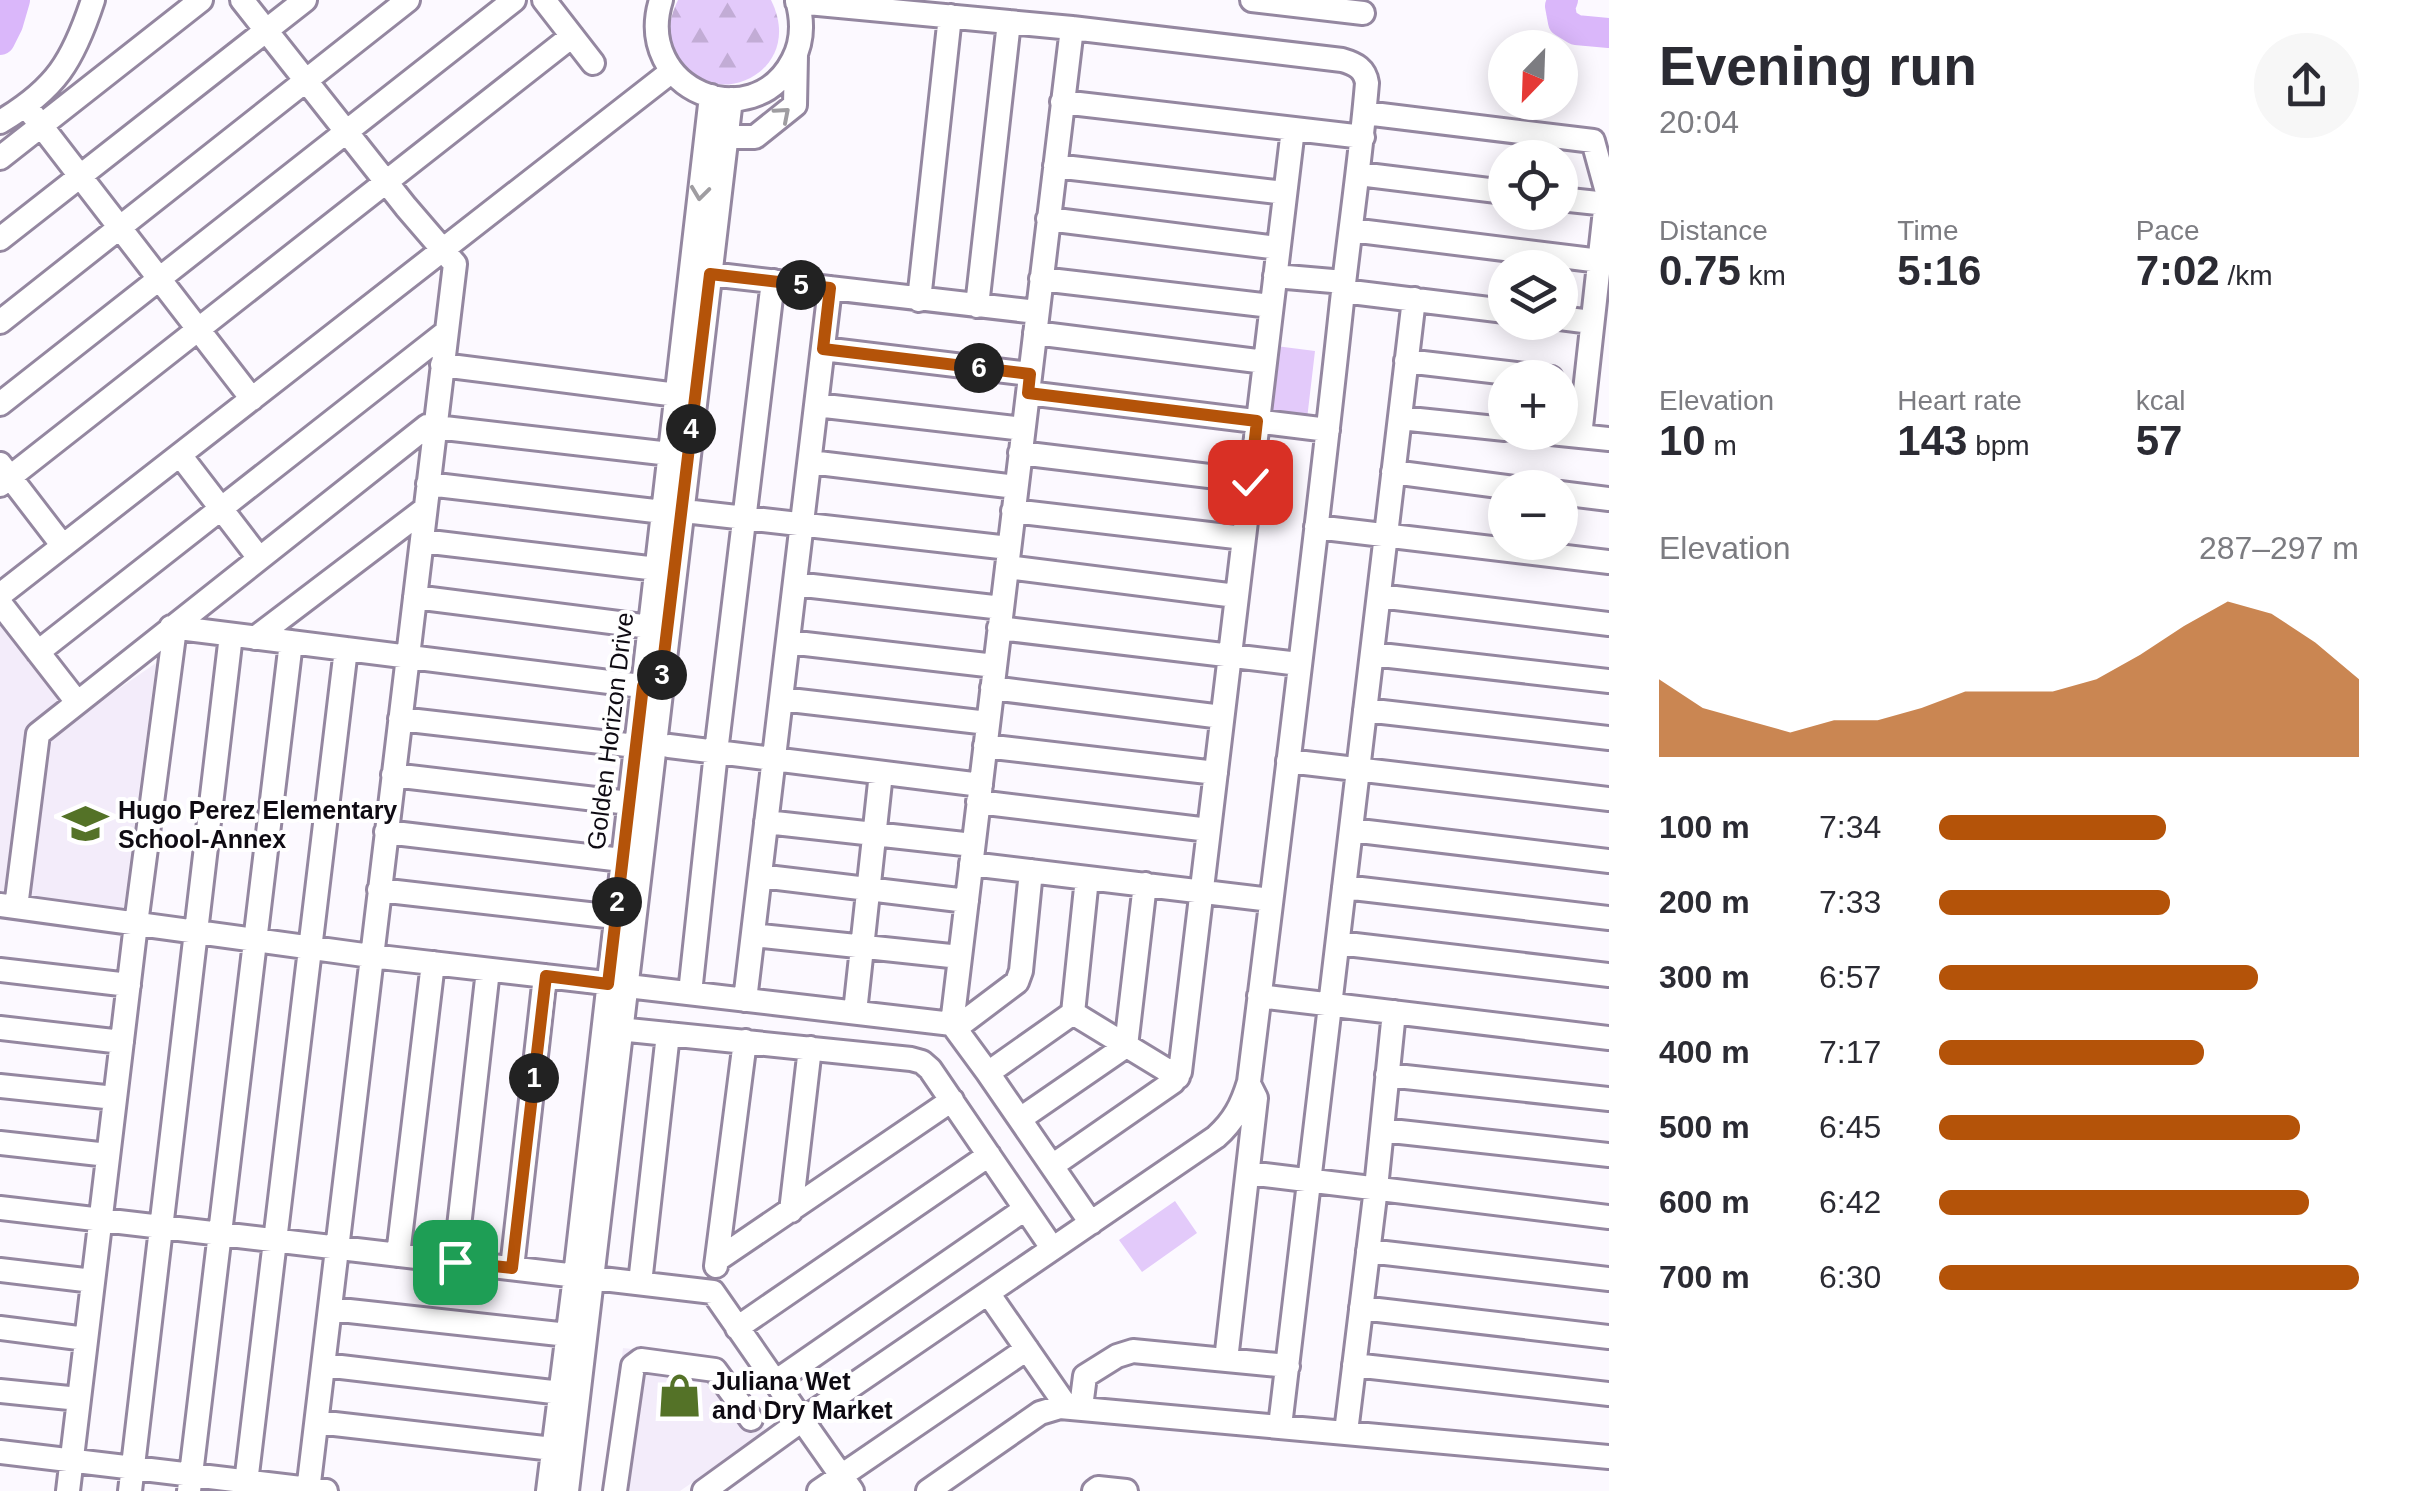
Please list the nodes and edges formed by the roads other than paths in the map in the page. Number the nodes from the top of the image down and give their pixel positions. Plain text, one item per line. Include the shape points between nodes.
1 (201, 0) edge
2 (242, 0) edge
3 (305, 0) edge
4 (408, 0) edge
5 (514, 0) edge
6 (544, 0) edge
7 (661, 0) edge
8 (1252, 0) edge
9 (94, 1) edge
10 (797, 1) edge
11 (1328, 4) edge
12 (1363, 13) dead end
13 (950, 16) junction
14 (1009, 22) junction
15 (1072, 28) junction
16 (266, 30) junction
17 (572, 36) junction
18 (796, 55) junction
19 (593, 62) dead end
20 (672, 71) junction
21 (306, 81) junction
22 (721, 98) junction
23 (1062, 102) junction
24 (26, 106) junction
25 (0, 122) edge
26 (1364, 125) junction
27 (41, 126) junction
28 (1292, 129) junction
29 (347, 132) junction
30 (726, 137) junction
31 (0, 158) edge
32 (1055, 166) junction
33 (1359, 174) junction
34 (80, 176) junction
35 (387, 181) junction
36 (1488, 190) edge
37 (1285, 192) junction
38 (1578, 200) edge
39 (1607, 204) edge
40 (1048, 220) junction
41 (120, 228) junction
42 (1351, 230) junction
43 (0, 240) edge
44 (1278, 248) junction
45 (442, 250) junction
46 (1600, 261) junction
47 (710, 274) junction
48 (1275, 276) junction
49 (159, 278) junction
50 (1041, 279) junction
51 (773, 281) junction
52 (1344, 286) junction
53 (830, 288) junction
54 (1414, 299) junction
55 (919, 300) junction
56 (977, 306) junction
57 (1271, 306) junction
58 (1488, 309) edge
59 (1578, 320) edge
60 (0, 322) edge
61 (1591, 322) junction
62 (1036, 323) junction
63 (198, 329) junction
64 (446, 333) junction
65 (823, 349) junction
66 (1406, 361) junction
67 (1264, 362) junction
68 (442, 365) junction
69 (1488, 371) edge
70 (1578, 381) edge
71 (1586, 382) junction
72 (1029, 384) junction
73 (677, 395) junction
74 (252, 399) junction
75 (0, 404) edge
76 (816, 405) junction
77 (1400, 418) junction
78 (1257, 421) junction
79 (1488, 427) edge
80 (435, 428) junction
81 (1023, 429) junction
82 (1328, 430) junction
83 (1580, 436) joint
84 (1609, 440) edge
85 (670, 454) junction
86 (1020, 454) junction
87 (180, 455) junction
88 (810, 462) junction
89 (1393, 472) junction
90 (4, 475) edge
91 (1250, 482) junction
92 (428, 484) junction
93 (1488, 485) edge
94 (1016, 487) junction
95 (1578, 496) edge
96 (1609, 500) edge
97 (426, 508) junction
98 (221, 509) junction
99 (1013, 511) junction
100 (663, 512) junction
101 (694, 512) dead end
102 (746, 518) junction
103 (803, 524) junction
104 (1316, 527) junction
105 (1386, 535) junction
106 (1244, 538) junction
107 (422, 540) junction
108 (63, 546) junction
109 (1008, 557) junction
110 (259, 558) junction
111 (1609, 562) edge
112 (656, 569) junction
113 (795, 584) junction
114 (0, 595) edge
115 (1236, 596) junction
116 (1378, 596) junction
117 (415, 597) junction
118 (0, 603) edge
119 (1000, 618) junction
120 (1609, 624) edge
121 (650, 626) junction
122 (173, 628) junction
123 (243, 636) junction
124 (291, 642) junction
125 (788, 642) junction
126 (346, 649) junction
127 (38, 652) junction
128 (1372, 654) junction
129 (407, 656) junction
130 (1229, 656) junction
131 (1298, 664) junction
132 (993, 677) junction
133 (1609, 681) edge
134 (652, 687) junction
135 (781, 699) junction
136 (77, 702) junction
137 (1365, 710) junction
138 (1222, 717) junction
139 (400, 719) junction
140 (987, 734) junction
141 (1609, 738) edge
142 (636, 746) junction
143 (669, 746) dead end
144 (716, 752) junction
145 (773, 759) junction
146 (1288, 761) junction
147 (1358, 769) junction
148 (881, 772) junction
149 (1216, 773) junction
150 (393, 775) junction
151 (979, 794) junction
152 (1609, 799) edge
153 (629, 803) junction
154 (766, 822) junction
155 (1209, 830) junction
156 (1351, 830) junction
157 (386, 832) junction
158 (874, 834) junction
159 (972, 854) junction
160 (622, 860) junction
161 (1609, 861) edge
162 (1032, 871) junction
163 (760, 876) junction
164 (1087, 878) junction
165 (1145, 884) junction
166 (1344, 887) junction
167 (868, 889) junction
168 (379, 890) junction
169 (1201, 891) junction
170 (1271, 900) junction
171 (966, 901) junction
172 (8, 906) edge
173 (615, 917) junction
174 (1609, 918) edge
175 (136, 924) junction
176 (196, 932) junction
177 (753, 934) junction
178 (256, 940) junction
179 (1338, 943) junction
180 (862, 946) junction
181 (311, 948) junction
182 (371, 956) junction
183 (960, 957) junction
184 (432, 963) junction
185 (0, 970) edge
186 (488, 970) junction
187 (1609, 975) edge
188 (546, 976) junction
189 (129, 985) junction
190 (623, 985) junction
191 (690, 993) junction
192 (1259, 996) junction
193 (745, 1000) junction
194 (1330, 1006) junction
195 (855, 1012) junction
196 (1394, 1012) junction
197 (1073, 1013) junction
198 (954, 1026) junction
199 (0, 1028) edge
200 (612, 1028) junction
201 (668, 1034) junction
202 (1609, 1038) edge
203 (122, 1042) junction
204 (745, 1042) junction
205 (1126, 1046) junction
206 (810, 1048) junction
207 (988, 1072) junction
208 (1387, 1075) junction
209 (1178, 1077) junction
210 (1248, 1082) junction
211 (0, 1086) edge
212 (115, 1098) junction
213 (1609, 1099) edge
214 (952, 1100) junction
215 (1020, 1119) junction
216 (1382, 1130) junction
217 (0, 1142) edge
218 (108, 1155) junction
219 (989, 1155) junction
220 (1609, 1155) edge
221 (1052, 1166) junction
222 (1248, 1173) junction
223 (1310, 1180) junction
224 (1376, 1188) junction
225 (0, 1208) edge
226 (1025, 1208) junction
227 (791, 1211) junction
228 (1609, 1217) edge
229 (100, 1220) junction
230 (1091, 1223) junction
231 (161, 1228) junction
232 (220, 1234) junction
233 (1046, 1239) dead end
234 (275, 1241) junction
235 (338, 1248) junction
236 (1368, 1252) junction
237 (398, 1255) junction
238 (717, 1260) junction
239 (455, 1262) junction
240 (512, 1268) junction
241 (0, 1270) edge
242 (584, 1277) junction
243 (1609, 1278) edge
244 (93, 1281) junction
245 (640, 1283) junction
246 (713, 1292) junction
247 (988, 1293) junction
248 (1362, 1308) junction
249 (331, 1309) junction
250 (0, 1328) edge
251 (737, 1328) junction
252 (568, 1335) junction
253 (1609, 1336) edge
254 (86, 1338) junction
255 (1027, 1349) junction
256 (1226, 1360) junction
257 (324, 1365) junction
258 (1354, 1365) junction
259 (1288, 1366) junction
260 (775, 1382) junction
261 (0, 1390) edge
262 (560, 1393) junction
263 (1609, 1394) edge
264 (79, 1399) junction
265 (1074, 1407) junction
266 (798, 1415) junction
267 (751, 1419) dead end
268 (317, 1422) junction
269 (1280, 1426) junction
270 (1346, 1432) junction
271 (554, 1449) junction
272 (0, 1452) edge
273 (1609, 1458) edge
274 (72, 1460) junction
275 (132, 1479) edge
276 (190, 1483) edge
277 (847, 1483) edge
278 (246, 1486) edge
279 (314, 1490) edge
280 (68, 1491) edge
281 (548, 1491) edge
282 (567, 1491) edge
283 (615, 1491) edge
284 (704, 1491) edge
285 (819, 1491) edge
286 (928, 1491) edge
287 (1094, 1491) edge
288 (1126, 1491) edge

1 - 27 street
2 - 16 street
3 - 16 street
4 - 21 street
5 - 29 street
6 - 17 street
7 - 20 street via 657,38
8 - 11 street
9 - 24 street via 70,60
10 - 13 street
10 - 18 street via 802,28
11 - 12 street
13 - 14 street
13 - 55 street
14 - 15 street
14 - 56 street
15 - 23 street
15 - 26 street via 1354,63 1366,75
16 - 21 street
16 - 34 street
17 - 19 street
17 - 35 street
18 - 22 street via 770,86
30 -> 18 street via 754,137 795,106
20 - 22 street via 690,87
20 - 45 street
21 - 29 street
21 - 41 street
22 - 30 street, Golden Horizon Drive
22 -> 73 street, Golden Horizon Drive
23 - 28 street
23 - 32 street
24 - 25 street
24 - 27 street
26 - 28 street
26 - 33 street
26 - 39 street via 1594,141
27 - 31 street
27 - 34 street
28 - 37 street
29 - 35 street
29 - 49 street
30 - 47 street, Golden Horizon Drive
32 - 37 street
32 - 40 street
33 - 36 street
33 - 42 street
34 - 41 street
34 - 43 street
35 - 45 street
35 - 63 street
37 - 44 street
38 - 39 street
39 - 46 street
40 - 44 street
40 - 50 street
41 - 49 street
41 - 60 street
42 - 46 street
42 - 52 street
44 - 48 street
45 - 64 street via 455,264
45 - 74 street
46 - 61 street
47 - 51 street
47 - 134 street, Golden Horizon Drive
48 - 52 street
48 - 57 street
49 - 63 street
49 - 75 street
50 - 57 street
50 - 62 street
51 - 53 street
51 - 102 street
52 - 54 street
52 - 82 street
53 - 55 street
53 - 65 street
54 - 58 street
54 - 66 street
55 - 56 street
56 - 62 street
57 - 67 street
59 - 61 street
61 - 71 street
62 - 67 street
62 - 72 street
63 - 74 street
63 - 90 street
64 - 68 street
64 - 98 street
65 - 72 street
65 - 76 street
66 - 69 street
66 - 77 street
67 - 78 street
68 - 73 street
68 - 80 street
70 - 71 street
71 - 83 street
72 - 78 street
72 - 81 street
73 - 85 street, Golden Horizon Drive
74 - 87 street
76 - 81 street
76 - 88 street
77 - 79 street
77 - 89 street
78 - 82 street
78 - 91 street
80 - 85 street
80 - 92 street
80 - 110 street via 427,426
81 - 86 street
82 - 104 street
83 - 84 street
85 - 100 street, Golden Horizon Drive
86 - 91 street
86 - 94 street
87 - 98 street
87 - 108 street
88 - 94 street
88 - 103 street
89 - 93 street
89 - 105 street
90 - 108 street
91 - 106 street
92 - 97 street
92 - 100 street
94 - 99 street
95 - 96 street
97 - 107 street
97 - 123 street
98 - 110 street
98 - 127 street
99 - 106 street
99 - 109 street
100 - 112 street, Golden Horizon Drive
101 - 102 street
102 - 103 street
102 - 144 street
103 - 109 street
103 - 113 street
104 - 105 street
104 - 131 street
105 - 111 street
105 - 116 street
106 - 115 street
107 - 112 street
107 - 117 street
108 - 114 street
109 - 115 street
109 - 119 street
110 - 122 street
112 - 121 street, Golden Horizon Drive
113 - 119 street
113 - 125 street
115 - 130 street
116 - 120 street
116 - 128 street
117 - 121 street
117 - 129 street
118 - 127 street
119 - 130 street
119 - 132 street
121 - 134 street, Golden Horizon Drive
122 - 123 street
122 - 136 street
122 - 175 street
123 - 124 street
123 - 176 street
124 - 126 street
124 - 178 street
125 - 132 street
125 - 135 street
126 - 129 street
126 - 181 street
127 - 136 street
128 - 133 street
128 - 137 street
129 - 134 street
129 - 139 street
130 - 131 street
130 - 138 street
131 - 146 street
132 - 138 street
132 - 140 street
134 - 142 street, Golden Horizon Drive
134 - 190 street, Golden Horizon Drive
135 - 140 street
135 - 145 street
136 - 172 street via 35,742
137 - 141 street
137 - 147 street
138 - 149 street
139 - 142 street
139 - 150 street
140 - 149 street
140 - 151 street
142 - 153 street, Golden Horizon Drive
143 - 144 street
144 - 145 street
144 - 191 street
145 - 148 street
145 - 154 street
146 - 147 street
146 - 170 street
147 - 152 street
147 - 156 street
148 - 151 street
148 - 158 street
149 - 155 street
150 - 153 street
150 - 157 street
151 - 155 street
151 - 159 street
153 - 160 street, Golden Horizon Drive
154 - 158 street
154 - 163 street
155 - 169 street
156 - 161 street
156 - 166 street
157 - 160 street
157 - 168 street
158 - 159 street
158 - 167 street
159 - 162 street
159 - 171 street
160 - 173 street, Golden Horizon Drive
162 - 164 street
162 - 198 street via 1017,982
163 - 167 street
163 - 177 street
164 - 165 street
164 - 197 street
165 - 169 street
165 - 205 street
166 - 174 street
166 - 179 street
167 - 171 street
167 - 180 street
168 - 173 street
168 - 182 street
169 - 170 street
169 - 209 street
170 - 192 street
171 - 183 street
172 - 175 street
173 - 190 street, Golden Horizon Drive
175 - 176 street
175 - 189 street
176 - 178 street
176 - 231 street
177 - 180 street
177 - 193 street
178 - 181 street
178 - 232 street
179 - 187 street
179 - 194 street
180 - 183 street
180 - 195 street
181 - 182 street
181 - 234 street
182 - 184 street
182 - 235 street
183 - 198 street
184 - 186 street
184 - 237 street
185 - 189 street
186 - 188 street
186 - 239 street
188 - 190 street
188 - 240 street
189 - 203 street
190 - 191 street
190 - 200 street, Golden Horizon Drive
191 - 193 street
192 - 194 street
192 - 210 street
193 - 195 street
194 - 196 street
194 - 223 street
195 - 198 street
196 - 202 street
196 - 208 street
197 - 205 street
197 - 207 street
198 - 207 street
199 - 203 street
200 - 201 street
200 - 242 street, Golden Horizon Drive
201 - 204 street
201 - 245 street
203 - 212 street
204 - 206 street
204 - 238 street
205 - 209 street
205 - 215 street
206 - 214 street via 922,1062
206 - 227 street
207 - 215 street
208 - 213 street
208 - 216 street
209 - 221 street
210 - 222 street via 1256,1098
210 - 230 street via 1226,1128
211 - 212 street
212 - 218 street
214 - 219 street
214 - 227 street
215 - 221 street
216 - 220 street
216 - 224 street
217 - 218 street
218 - 229 street
219 - 226 street
219 - 251 street
221 - 230 street
222 - 223 street
222 - 256 street
223 - 224 street
223 - 259 street
224 - 228 street
224 - 236 street
225 - 229 street
226 - 233 street
226 - 260 street
227 - 238 street
229 - 231 street
229 - 244 street
230 - 247 street
231 - 232 street
231 - 275 street
232 - 234 street
232 - 276 street
234 - 235 street
234 - 278 street
235 - 237 street
235 - 249 street
236 - 243 street
236 - 248 street
237 - 239 street
238 - 246 street
239 - 240 street
240 - 242 street
241 - 244 street
242 - 245 street
242 - 252 street, Golden Horizon Drive
242 - 282 street, Golden Horizon Drive
244 - 254 street
245 - 246 street
246 - 251 street
247 - 255 street
247 - 266 street
248 - 253 street
248 - 258 street
249 - 252 street
249 - 257 street
250 - 254 street
251 - 260 street
252 - 262 street, Golden Horizon Drive
254 - 264 street
255 - 265 street
255 - 277 street
256 - 259 street
256 - 265 street via 1123,1353 1084,1376
257 - 262 street
257 - 268 street
258 - 263 street
258 - 270 street
259 - 269 street
260 - 266 street
261 - 264 street
262 - 271 street, Golden Horizon Drive
264 - 274 street
265 - 269 street
265 - 286 street via 1040,1413
266 - 277 street
266 - 284 street
267 - 283 street via 715,1370 636,1361
268 - 271 street
268 - 279 street
269 - 270 street
270 - 273 street
271 - 281 street, Golden Horizon Drive
272 - 274 street
274 - 275 street
274 - 280 street
275 - 276 street
276 - 278 street
277 - 285 street
278 - 279 street
287 - 288 street

